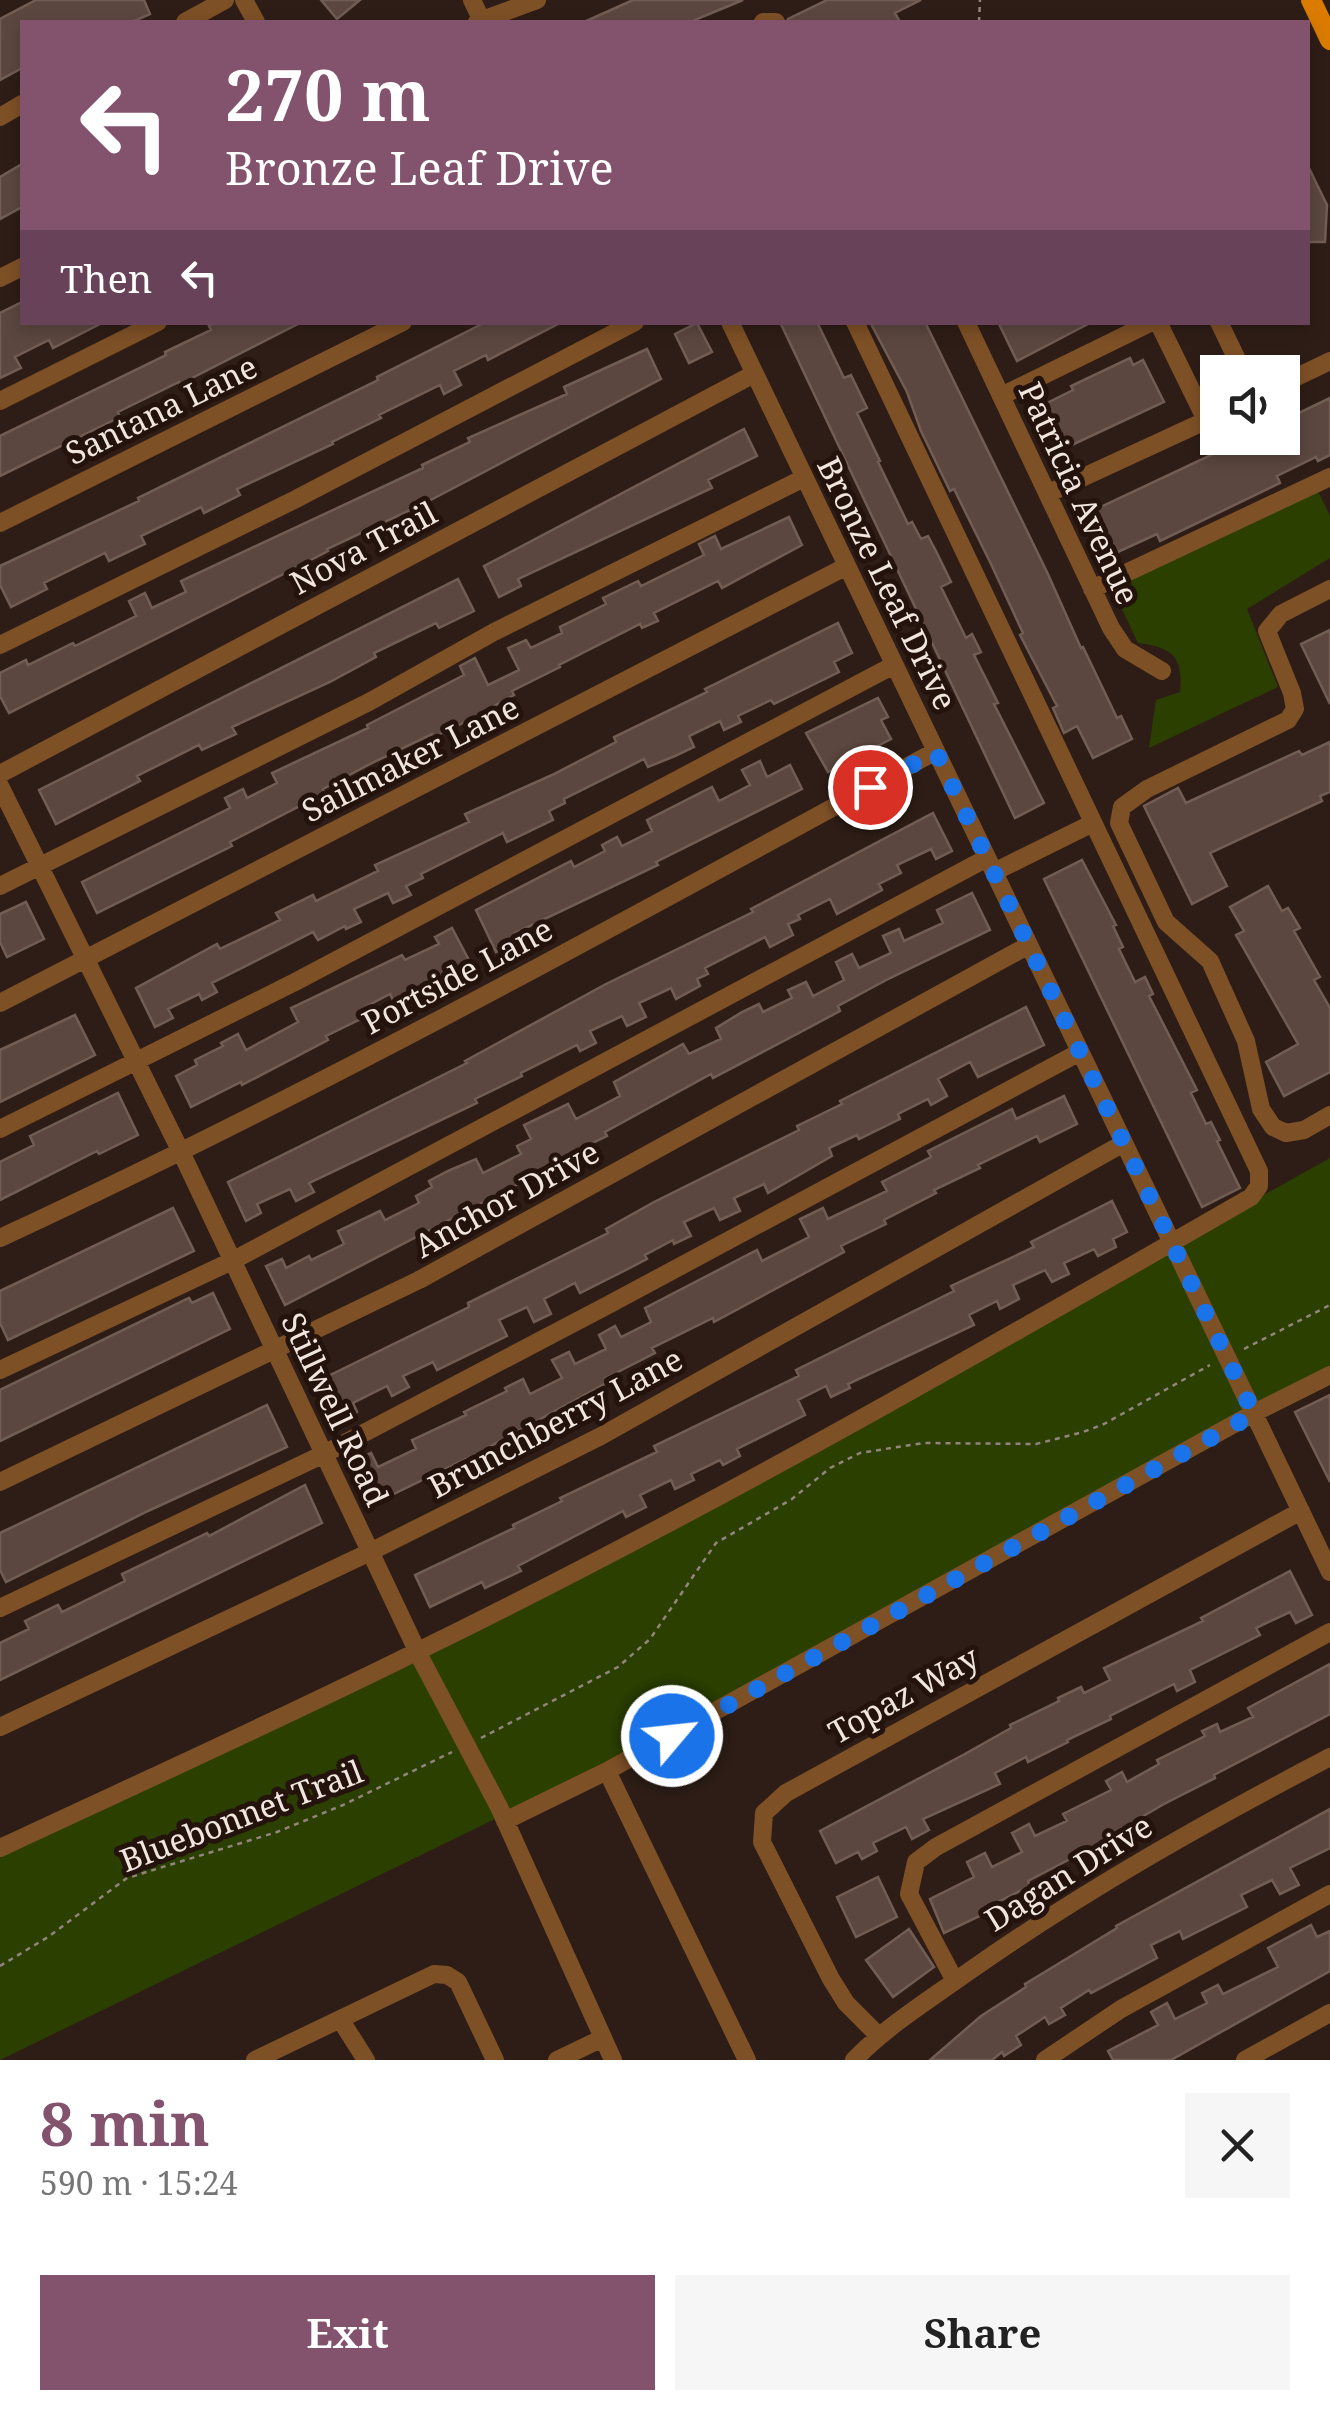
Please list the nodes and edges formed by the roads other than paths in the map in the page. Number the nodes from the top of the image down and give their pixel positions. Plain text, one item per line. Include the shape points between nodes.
1 (225, 0) edge
2 (537, 0) edge
3 (1311, 0) edge
4 (189, 20) edge
5 (485, 20) edge
6 (1328, 28) edge
7 (152, 325) edge
8 (397, 325) edge
9 (629, 325) edge
10 (731, 325) edge
11 (855, 325) edge
12 (967, 325) edge
13 (1149, 325) edge
14 (1157, 325) edge
15 (1220, 325) edge
16 (1235, 355) edge
17 (1330, 362) edge
18 (754, 374) junction
19 (1300, 376) edge
20 (1002, 396) junction
21 (1200, 397) edge
22 (0, 401) edge
23 (1200, 423) edge
24 (1330, 477) edge
25 (804, 478) junction
26 (1048, 493) junction
27 (0, 523) edge
28 (847, 566) junction
29 (1092, 588) junction
30 (1330, 588) edge
31 (0, 646) edge
32 (894, 665) junction
33 (1162, 671) dead end
34 (936, 752) junction
35 (0, 774) edge
36 (0, 786) edge
37 (1091, 824) junction
38 (990, 865) junction
39 (38, 866) junction
40 (0, 886) edge
41 (1029, 946) junction
42 (84, 960) junction
43 (0, 1003) edge
44 (1080, 1052) junction
45 (135, 1062) junction
46 (1330, 1115) edge
47 (0, 1129) edge
48 (1124, 1143) junction
49 (182, 1154) junction
50 (0, 1238) edge
51 (1172, 1244) junction
52 (232, 1261) junction
53 (274, 1350) junction
54 (0, 1370) edge
55 (1330, 1375) edge
56 (1254, 1414) junction
57 (324, 1454) junction
58 (0, 1482) edge
59 (1300, 1511) junction
60 (370, 1552) junction
61 (1330, 1572) edge
62 (0, 1608) edge
63 (1330, 1632) edge
64 (418, 1651) junction
65 (0, 1727) edge
66 (1330, 1758) edge
67 (607, 1771) junction
68 (506, 1821) junction
69 (0, 1848) edge
70 (1330, 1894) edge
71 (955, 1981) junction
72 (1330, 2013) edge
73 (340, 2020) junction
74 (878, 2035) junction
75 (601, 2039) junction
76 (256, 2060) edge
77 (366, 2060) edge
78 (495, 2060) edge
79 (557, 2060) edge
80 (613, 2060) edge
81 (746, 2060) edge
82 (854, 2060) edge
83 (1045, 2060) edge
84 (1245, 2060) edge

1 - 4 street
2 - 5 street
3 - 6 main road
7 - 22 street
8 - 27 street, Santana Lane
9 - 31 street
10 - 18 street, Bronze Leaf Drive
11 - 37 street
12 - 20 street, Patricia Avenue
13 - 20 street
14 - 21 street
15 - 16 street
17 - 19 street
18 - 25 street, Bronze Leaf Drive
18 - 35 street, Nova Trail
20 - 26 street, Patricia Avenue
23 - 26 street
24 - 29 street
25 - 28 street, Bronze Leaf Drive
25 - 39 street
26 - 29 street, Patricia Avenue
28 - 32 street, Bronze Leaf Drive
28 - 42 street, Sailmaker Lane
29 - 33 street, Patricia Avenue via 1125,649
30 - 46 street via 1282,614 1267,631 1292,693 1295,709 1288,720 1147,789 1122,807 1119,823 1166,922 1210,961 1246,1041 1261,1109 1273,1127 1304,1130
32 - 34 street, Bronze Leaf Drive
32 - 45 street
34 - 38 street, Bronze Leaf Drive
34 - 49 street, Portside Lane
36 - 39 street, Stillwell Road
37 - 38 street
37 - 51 street via 1261,1176 1251,1197
38 - 41 street, Bronze Leaf Drive
38 - 52 street
39 - 40 street
39 - 42 street, Stillwell Road
41 - 44 street, Bronze Leaf Drive
41 - 53 street, Anchor Drive via 419,1280
42 - 43 street, Sailmaker Lane
42 - 45 street, Stillwell Road
44 - 48 street, Bronze Leaf Drive
44 - 57 street
45 - 47 street
45 - 49 street, Stillwell Road
48 - 51 street, Bronze Leaf Drive
48 - 60 street, Brunchberry Lane via 601,1436
49 - 50 street, Portside Lane
49 - 52 street, Stillwell Road
51 - 56 street, Bronze Leaf Drive
51 - 64 street via 696,1507
52 - 53 street, Stillwell Road
52 - 54 street
53 - 57 street, Stillwell Road
53 - 58 street, Anchor Drive
55 - 56 street
56 - 59 street, Bronze Leaf Drive
56 - 67 street
57 - 60 street, Stillwell Road
57 - 62 street
59 - 61 street, Bronze Leaf Drive
59 - 74 street, Topaz Way via 802,1784 764,1813 762,1842 831,1979
60 - 64 street, Stillwell Road
60 - 65 street, Brunchberry Lane
63 - 71 street via 916,1862 909,1894
64 - 68 street, Stillwell Road
64 - 69 street
66 - 71 street, Dagan Drive via 1197,1827
67 - 68 street
67 - 81 street
68 - 75 street, Stillwell Road
70 - 83 street via 1121,2009
71 - 74 street, Dagan Drive
72 - 84 street
73 - 76 street
73 - 77 street
73 - 78 street via 416,1979 447,1974 458,1982
74 - 82 street, Dagan Drive
75 - 79 street
75 - 80 street, Stillwell Road

